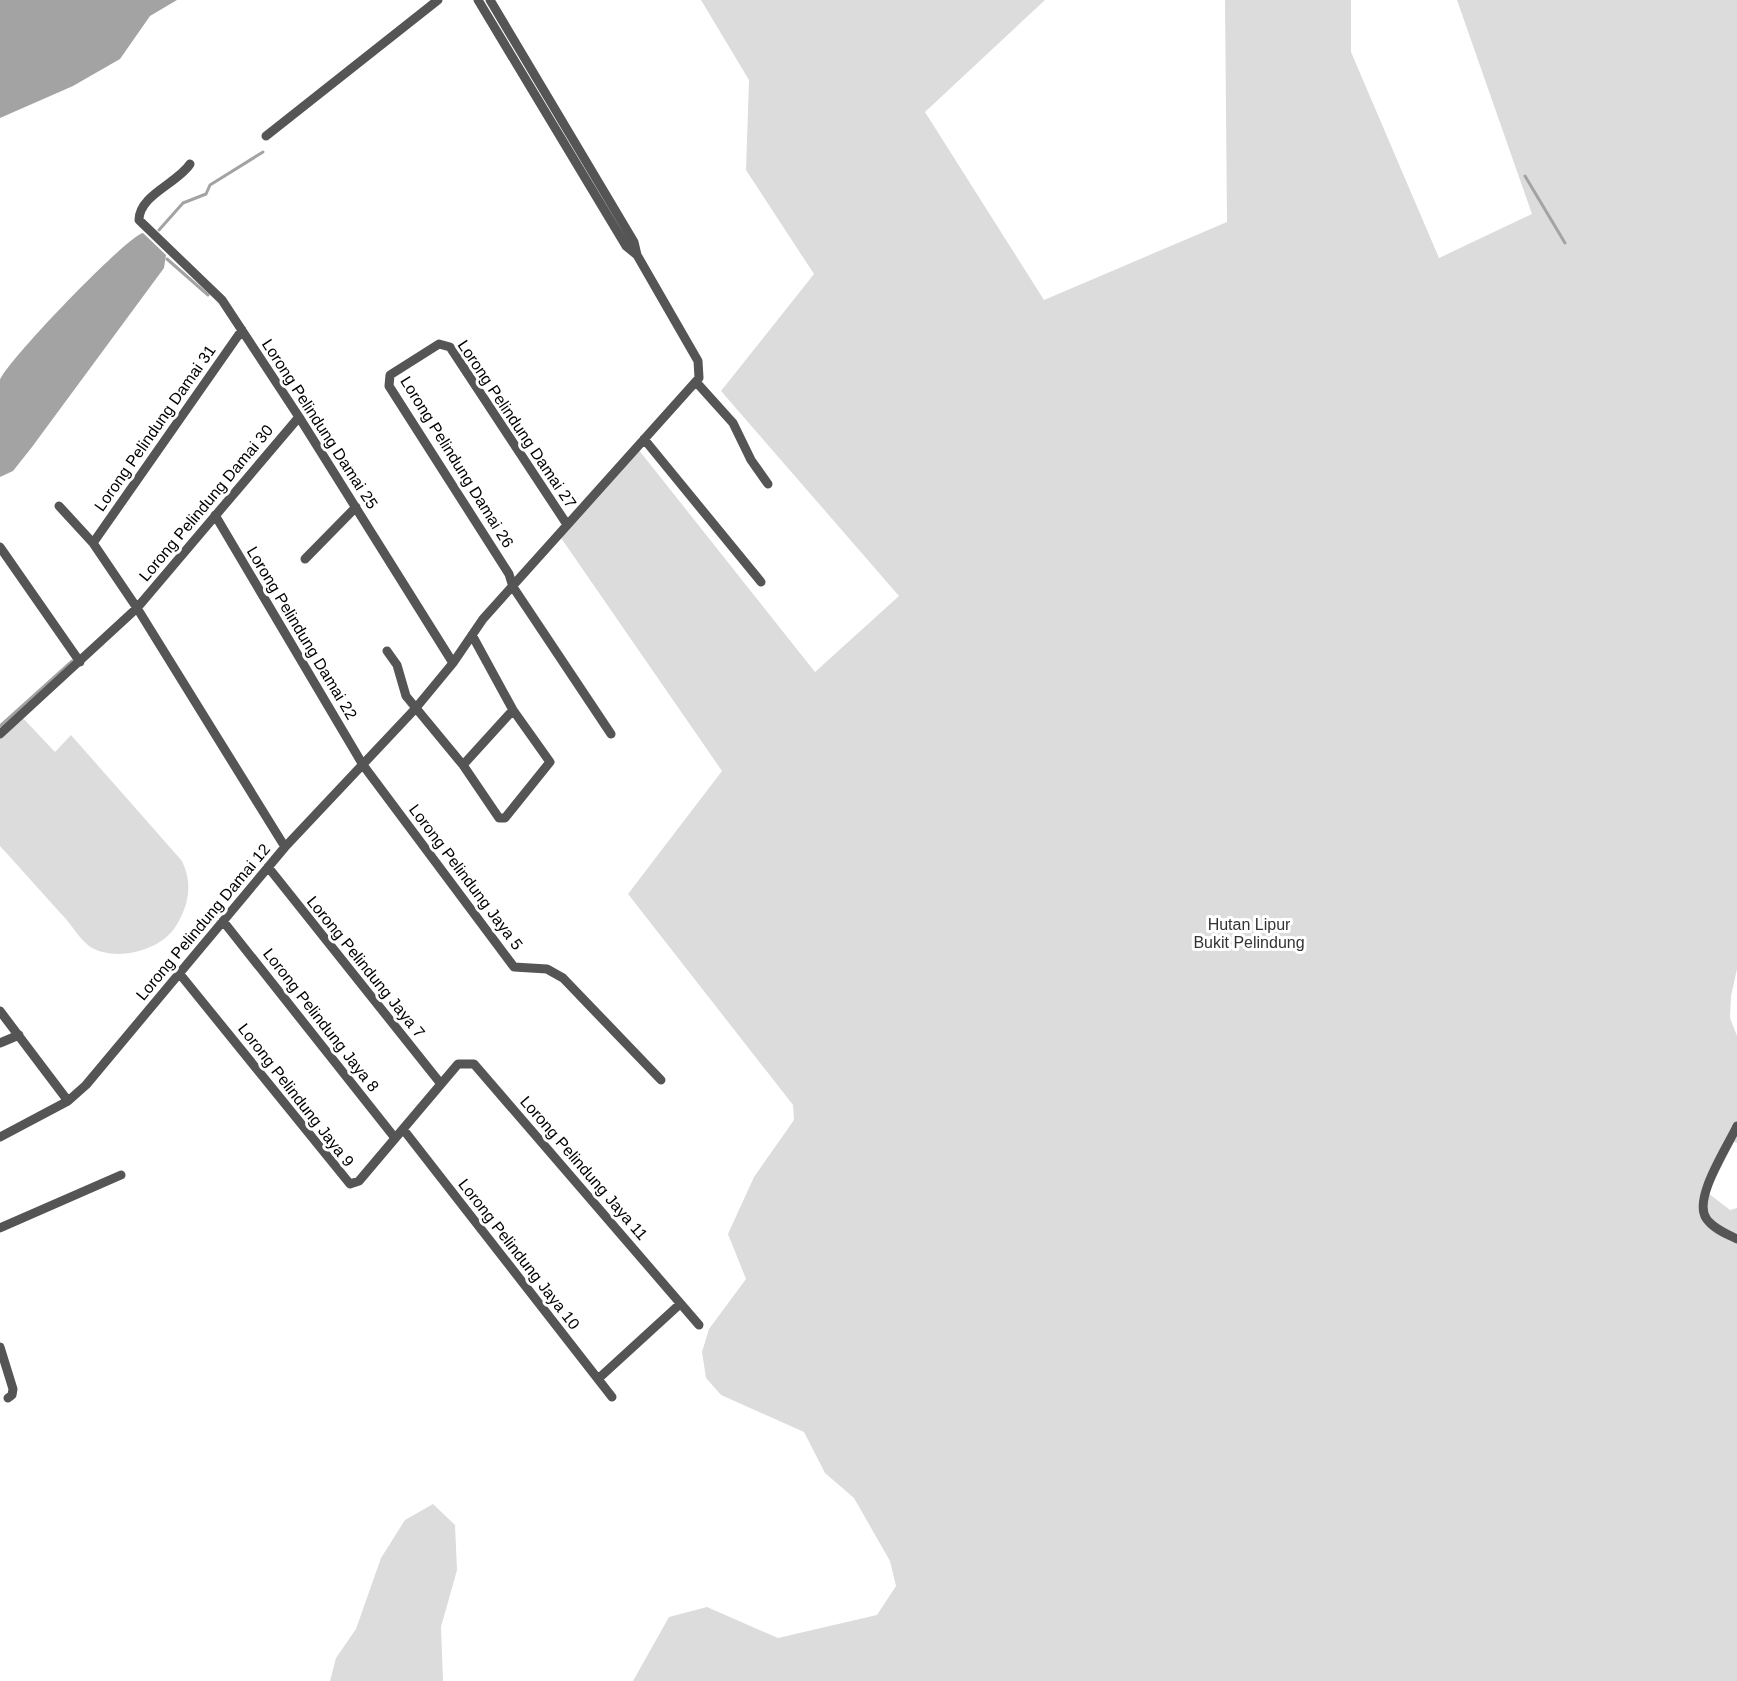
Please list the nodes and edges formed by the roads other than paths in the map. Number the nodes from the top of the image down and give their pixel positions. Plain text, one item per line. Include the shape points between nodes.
1 (438, 0) edge
2 (478, 0) edge
3 (490, 0) edge
4 (266, 136) dead end
5 (190, 164) dead end
6 (637, 255) junction
7 (242, 330) junction
8 (442, 344) joint
9 (697, 383) junction
10 (299, 417) junction
11 (644, 439) junction
12 (768, 484) dead end
13 (59, 506) dead end
14 (356, 507) junction
15 (215, 516) junction
16 (566, 523) junction
17 (93, 543) junction
18 (0, 547) edge
19 (305, 559) dead end
20 (761, 582) dead end
21 (513, 587) junction
22 (136, 608) junction
23 (472, 635) junction
24 (387, 651) dead end
25 (80, 662) junction
26 (453, 663) junction
27 (415, 709) junction
28 (513, 710) junction
29 (0, 734) edge
30 (611, 734) dead end
31 (363, 765) junction
32 (463, 765) junction
33 (285, 847) junction
34 (268, 867) junction
35 (223, 921) junction
36 (179, 973) junction
37 (0, 1011) edge
38 (19, 1035) junction
39 (0, 1043) edge
40 (661, 1080) dead end
41 (441, 1084) junction
42 (68, 1101) junction
43 (1737, 1126) edge
44 (403, 1129) junction
45 (0, 1137) edge
46 (395, 1138) junction
47 (121, 1175) dead end
48 (0, 1228) edge
49 (1737, 1239) edge
50 (680, 1304) junction
51 (699, 1325) dead end
52 (0, 1347) edge
53 (598, 1379) junction
54 (612, 1397) dead end
55 (8, 1398) dead end

1 - 4 street
2 - 6 street via 626,246
3 - 6 street via 634,242
5 - 7 street, Lorong Pelindung Damai 25 via 146,203 140,220 203,280
6 - 9 street via 698,361
7 - 10 street, Lorong Pelindung Damai 25
7 - 17 street, Lorong Pelindung Damai 31
8 - 16 street, Lorong Pelindung Damai 27 via 450,347
8 - 21 street, Lorong Pelindung Damai 26 via 390,375 389,386 509,574
9 - 11 street, Lorong Pelindung Damai 12
9 - 12 street via 733,423
10 - 14 street, Lorong Pelindung Damai 25
10 - 15 street, Lorong Pelindung Damai 30
11 - 16 street, Lorong Pelindung Damai 12
11 - 20 street
13 - 17 street
14 - 19 street
14 - 26 street, Lorong Pelindung Damai 25
15 - 22 street, Lorong Pelindung Damai 30
15 - 31 street, Lorong Pelindung Damai 22
16 - 21 street, Lorong Pelindung Damai 12
17 - 22 street
18 - 25 street
21 - 23 street, Lorong Pelindung Damai 12
21 - 30 street
22 - 25 street, Lorong Pelindung Damai 30
22 - 33 street
23 - 26 street, Lorong Pelindung Damai 12
23 - 28 street
24 - 27 street via 397,665 403,692
25 - 29 street, Lorong Pelindung Damai 30
26 - 27 street, Lorong Pelindung Damai 12
27 - 31 street, Lorong Pelindung Damai 12
27 - 32 street
28 - 32 street
28 - 32 street via 549,758 550,765 508,816 502,819
31 - 33 street, Lorong Pelindung Damai 12
31 - 40 street, Lorong Pelindung Jaya 5 via 514,967 547,969 564,978
33 - 34 street, Lorong Pelindung Damai 12
34 - 35 street, Lorong Pelindung Damai 12
34 - 41 street, Lorong Pelindung Jaya 7
35 - 36 street, Lorong Pelindung Damai 12
35 - 46 street, Lorong Pelindung Jaya 8
36 - 42 street, Lorong Pelindung Damai 12 via 86,1085
36 - 46 street, Lorong Pelindung Jaya 9 via 345,1181 359,1181
37 - 38 street
38 - 39 street
38 - 42 street
41 - 44 street, Lorong Pelindung Jaya 9
41 - 50 street, Lorong Pelindung Jaya 11 via 458,1064 474,1064
42 - 45 street, Lorong Pelindung Damai 12
43 - 49 street via 1705,1190 1702,1206 1706,1218
44 - 46 street, Lorong Pelindung Jaya 9
44 - 53 street, Lorong Pelindung Jaya 10
47 - 48 street
50 - 51 street, Lorong Pelindung Jaya 11
50 - 53 street
52 - 55 street via 14,1389
53 - 54 street, Lorong Pelindung Jaya 10

